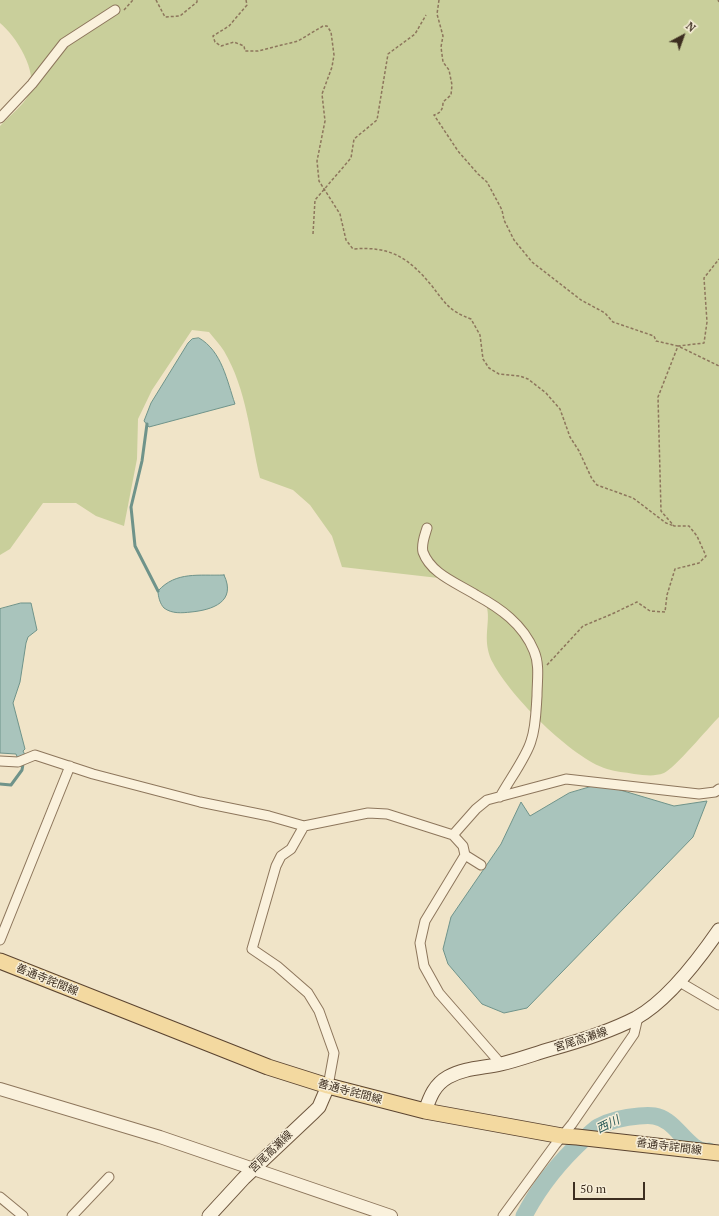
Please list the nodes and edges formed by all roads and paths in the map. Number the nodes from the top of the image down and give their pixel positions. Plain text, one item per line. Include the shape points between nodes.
1 (134, 0) edge
2 (156, 0) edge
3 (197, 0) edge
4 (246, 0) edge
5 (439, 0) edge
6 (115, 10) joint
7 (426, 15) dead end
8 (0, 118) edge
9 (324, 188) junction
10 (313, 234) dead end
11 (719, 259) edge
12 (678, 346) junction
13 (719, 366) edge
14 (674, 526) junction
15 (427, 528) dead end
16 (539, 674) junction
17 (0, 761) edge
18 (70, 766) junction
19 (719, 789) edge
20 (500, 797) junction
21 (304, 826) junction
22 (453, 835) junction
23 (465, 855) junction
24 (481, 865) dead end
25 (719, 930) edge
26 (0, 940) edge
27 (0, 961) edge
28 (678, 981) junction
29 (719, 1005) edge
30 (638, 1017) junction
31 (501, 1064) junction
32 (328, 1086) junction
33 (0, 1089) edge
34 (426, 1111) junction
35 (562, 1136) junction
36 (719, 1153) edge
37 (253, 1170) junction
38 (109, 1177) dead end
39 (0, 1197) edge
40 (23, 1216) edge
41 (72, 1216) edge
42 (209, 1216) edge
43 (392, 1216) edge
44 (503, 1216) edge

1 - 6 path via 124,10
2 - 3 path via 165,17 180,16
4 - 9 path via 247,6 233,22 213,36 215,42 221,46 234,42 244,46 245,51 258,51 298,41 323,26 327,26 331,32 334,55 322,94 325,121 317,161 319,181
5 - 12 path via 437,14 443,36 441,47 452,85 451,95 443,102 439,114 434,115 458,151 487,182 514,240 538,267 581,300 605,313 613,322 654,336 656,341
6 - 8 street via 64,43 32,84
7 - 9 path via 415,34 388,54 376,120 354,139 351,158
9 - 10 path via 315,200
9 - 14 path via 340,214 346,240 353,249 391,251 398,255 429,283 456,314 471,319 480,334 483,359 489,368 499,374 524,378 546,393 560,409 570,437 597,485 633,498 666,523
11 - 12 path via 704,278 707,322 704,343
12 - 13 path
12 - 14 path via 658,397 661,510
14 - 16 path via 689,526 697,536 706,556 699,563 675,569 665,612 650,611 637,602 583,626
15 - 16 street via 422,546 429,563 447,579 514,621 525,634 534,652
16 - 20 street via 537,708 531,741
17 - 18 street via 18,762 35,755
18 - 21 street via 200,802 270,816
18 - 26 street
19 - 20 street via 699,794 566,779
20 - 22 street via 487,800
21 - 22 street via 368,813 387,814
21 - 32 street via 291,849 281,856 276,866 252,949 277,966 308,993 319,1011 334,1052
22 - 23 street via 463,846
23 - 24 street
23 - 31 street via 425,921 420,943 424,966 439,993
25 - 28 main road, 宮尾高瀬線
27 - 32 main road, 善通寺詫間線 via 268,1067
28 - 29 street
28 - 30 main road, 宮尾高瀬線
30 - 31 main road, 宮尾高瀬線 via 607,1032
30 - 35 street via 634,1034
31 - 34 main road, 宮尾高瀬線 via 460,1072 447,1078 436,1086 430,1095
32 - 34 main road, 善通寺詫間線
32 - 37 main road, 宮尾高瀬線 via 319,1107
33 - 37 street via 160,1137
34 - 35 main road, 善通寺詫間線
35 - 36 main road, 善通寺詫間線
35 - 44 street
37 - 42 main road, 宮尾高瀬線
37 - 43 street
38 - 41 street
39 - 40 street

